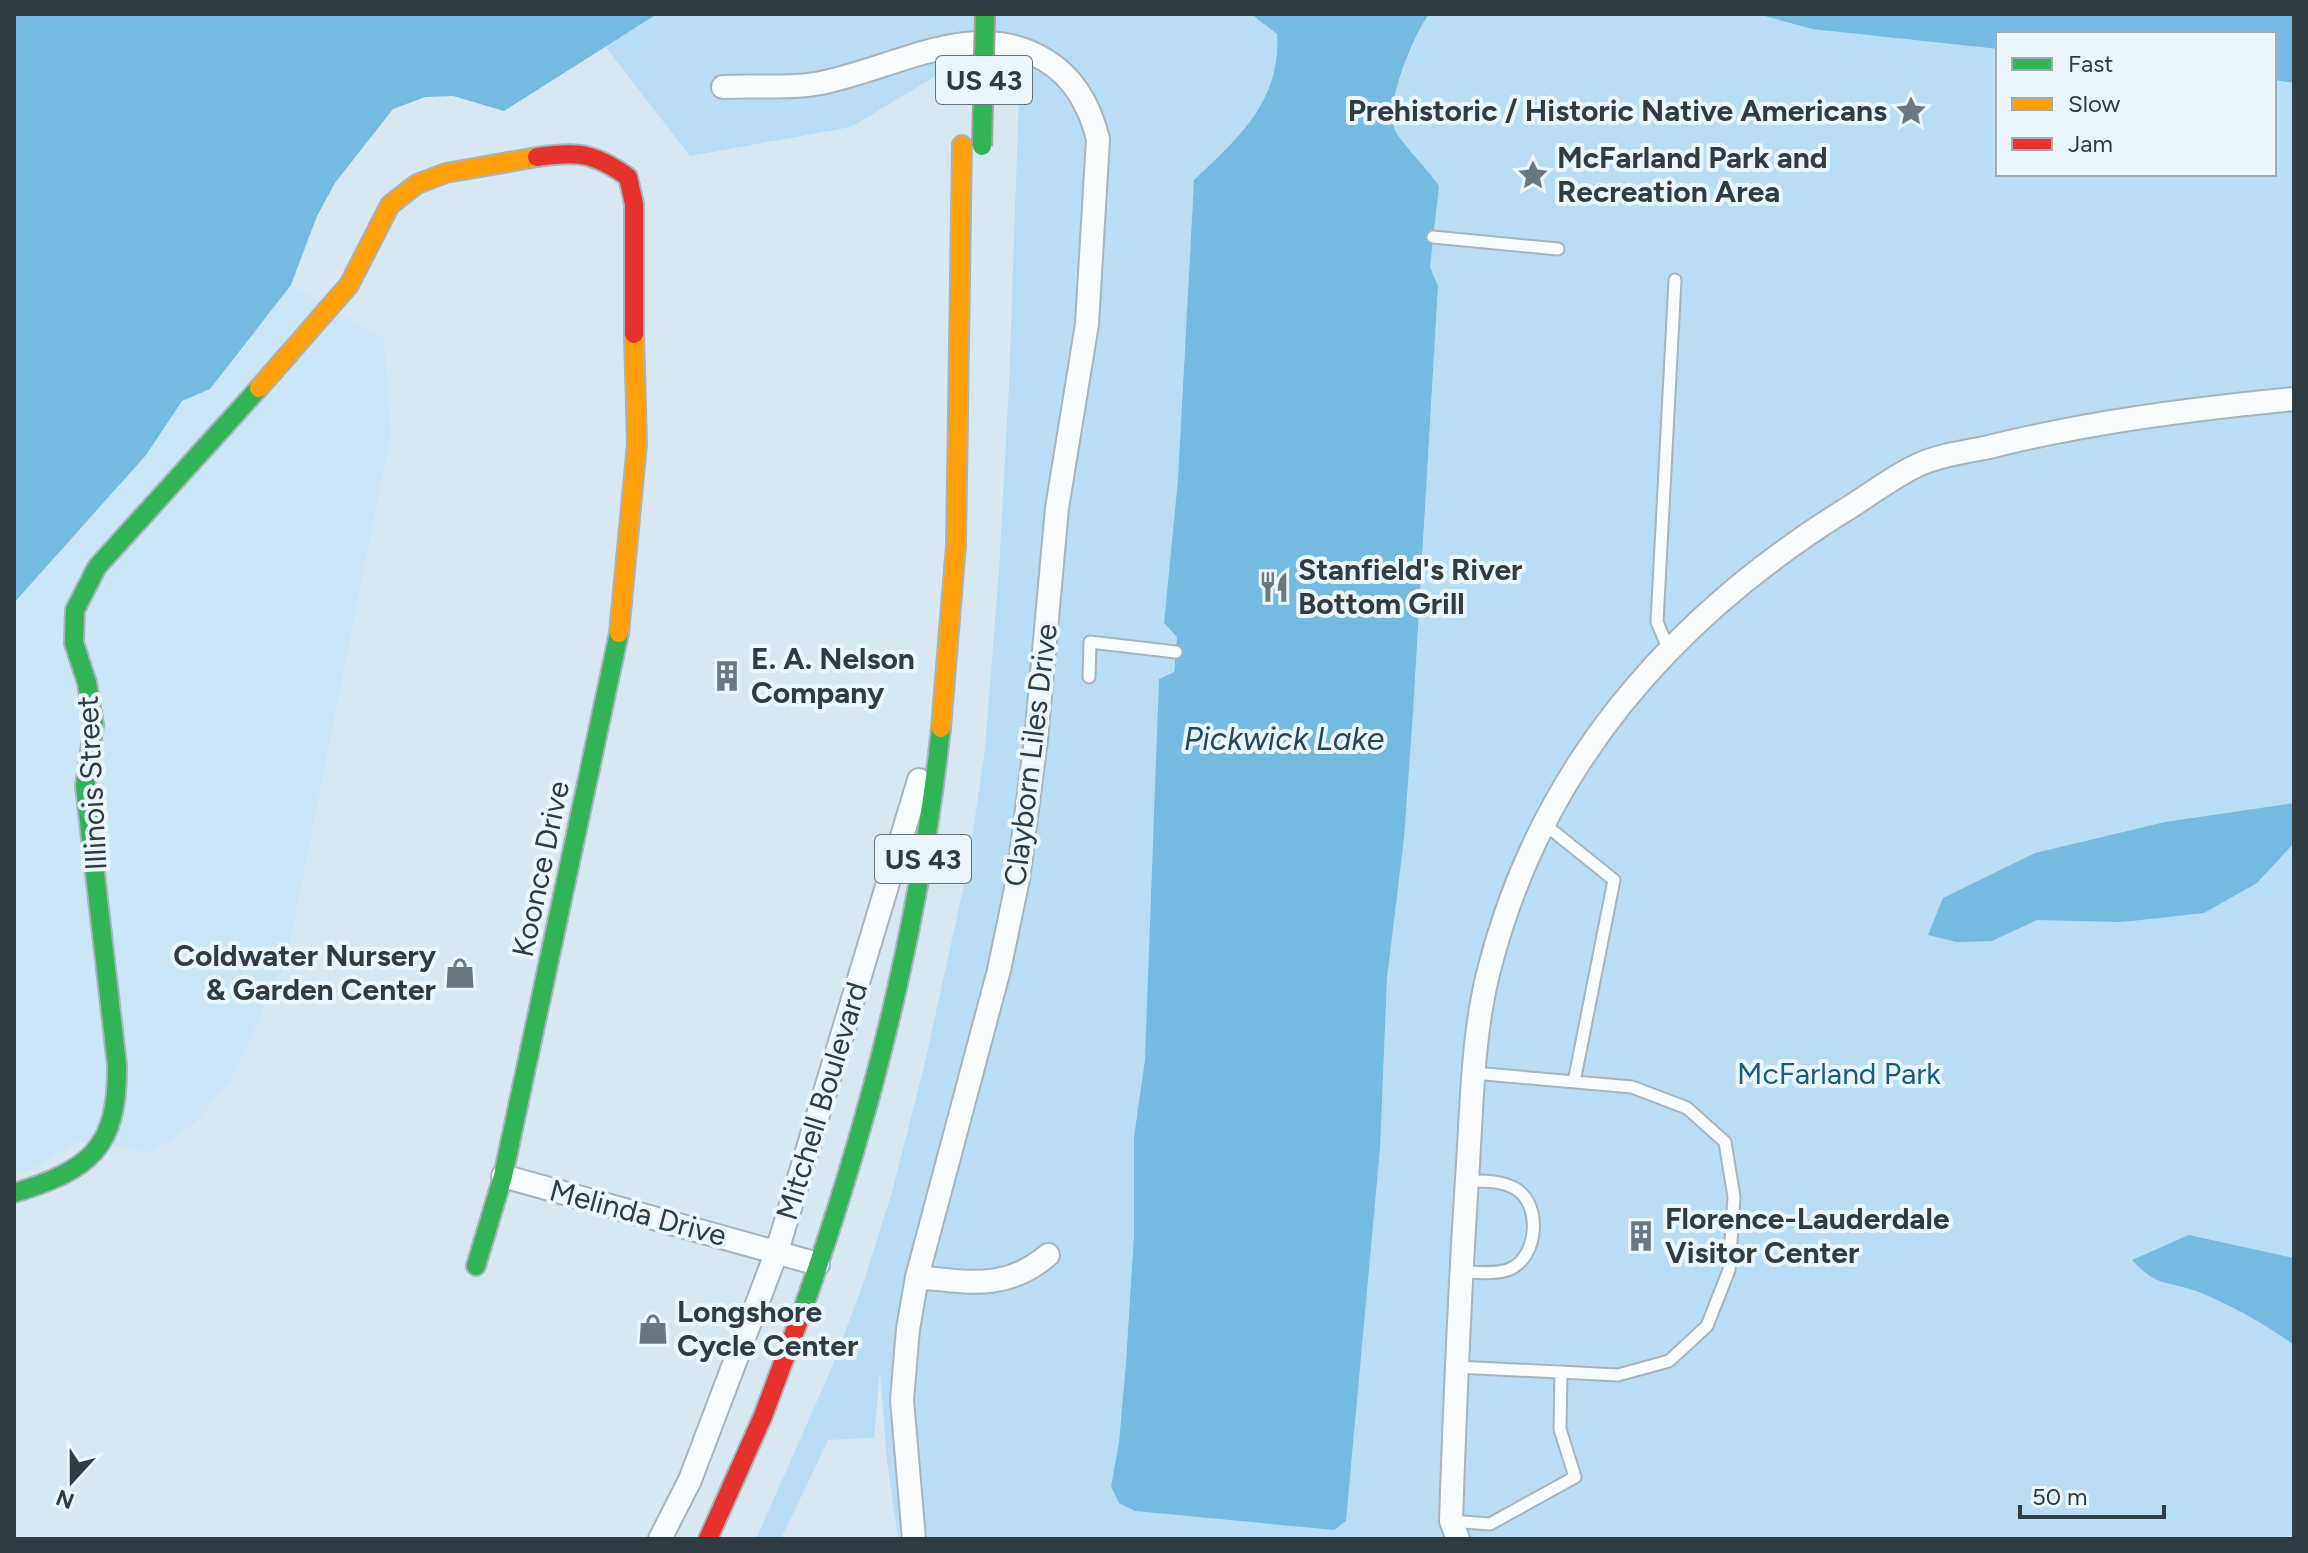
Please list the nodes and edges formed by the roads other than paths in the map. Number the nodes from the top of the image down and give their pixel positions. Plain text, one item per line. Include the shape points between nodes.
1 (985, 14) edge
2 (723, 87) dead end
3 (962, 138) dead end
4 (982, 154) dead end
5 (1433, 237) dead end
6 (1558, 249) dead end
7 (980, 254) dead end
8 (1675, 280) dead end
9 (2294, 399) edge
10 (627, 572) joint
11 (971, 595) dead end
12 (1668, 648) junction
13 (1176, 652) dead end
14 (1089, 677) dead end
15 (947, 678) junction
16 (1543, 823) junction
17 (1474, 1073) junction
18 (1574, 1082) junction
19 (503, 1176) junction
20 (1466, 1181) junction
21 (14, 1193) edge
22 (777, 1251) junction
23 (1048, 1255) dead end
24 (818, 1264) junction
25 (476, 1266) dead end
26 (1459, 1272) junction
27 (917, 1277) junction
28 (1456, 1367) junction
29 (1561, 1372) junction
30 (690, 1480) junction
31 (726, 1497) junction
32 (1450, 1533) edge
33 (660, 1539) edge
34 (708, 1539) edge
35 (914, 1539) edge

1 - 4 main road, US 43, bridge
2 - 27 street, Clayborn Liles Drive via 813,84 931,50 1008,44 1030,50 1069,78 1093,117 1098,161 1087,324 1057,508 1018,879
3 - 15 main road, US 43
5 - 6 lane
7 - 11 main road
8 - 12 lane via 1657,622
9 - 12 street via 2052,431 1919,464 1783,549
10 - 19 main road, Koonce Drive via 617,644
10 - 21 main road, Illinois Street via 637,444 634,204 628,177 601,158 564,153 446,173 417,184 390,205 349,285 97,567 75,610 74,643 94,725 85,786 117,1065 116,1111 97,1152 60,1179
12 - 16 street via 1611,715
13 - 14 lane via 1090,642
15 - 22 street, Mitchell Boulevard
15 - 24 main road, US 43 via 921,874 901,975 862,1134
16 - 17 street via 1488,972
16 - 18 lane via 1614,880
17 - 18 lane
17 - 20 street
18 - 29 lane via 1632,1087 1687,1108 1725,1142 1734,1197 1729,1270 1707,1326 1669,1361 1618,1375
19 - 22 street, Melinda Drive
19 - 25 main road, Koonce Drive
20 - 26 street
20 - 26 lane via 1498,1181 1519,1191 1531,1210 1533,1230 1527,1254 1510,1269
22 - 24 street, Melinda Drive
22 - 30 street, Mitchell Boulevard
23 - 27 street via 1030,1270 987,1284
24 - 31 main road, US 43 via 780,1376
26 - 28 street
27 - 35 street, Clayborn Liles Drive via 902,1389
28 - 29 lane
28 - 32 street
29 - 32 lane via 1560,1429 1575,1477 1490,1524
30 - 31 street
30 - 33 street, Mitchell Boulevard
31 - 34 main road, US 43

